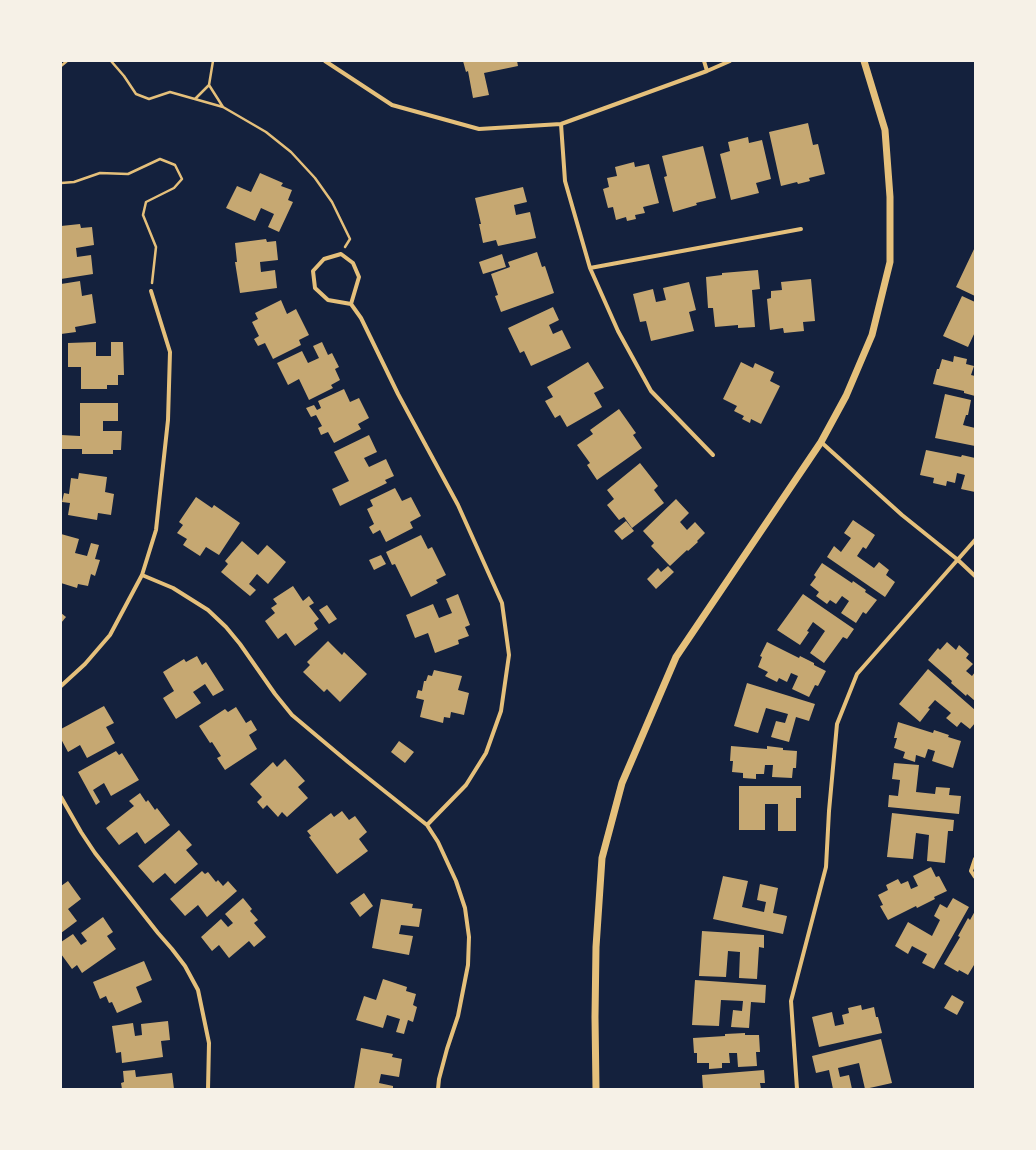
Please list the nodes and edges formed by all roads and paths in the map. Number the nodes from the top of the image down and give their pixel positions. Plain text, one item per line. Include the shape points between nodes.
1 (67, 61) edge
2 (112, 61) edge
3 (213, 61) edge
4 (325, 61) edge
5 (704, 61) edge
6 (730, 61) edge
7 (864, 61) edge
8 (61, 66) edge
9 (708, 71) junction
10 (209, 85) junction
11 (195, 99) junction
12 (223, 107) junction
13 (561, 124) junction
14 (61, 183) edge
15 (801, 229) dead end
16 (340, 254) junction
17 (590, 268) junction
18 (151, 291) joint
19 (351, 304) junction
20 (821, 442) junction
21 (713, 455) dead end
22 (975, 540) edge
23 (958, 560) junction
24 (142, 575) junction
25 (975, 576) edge
26 (61, 686) edge
27 (61, 797) edge
28 (427, 825) junction
29 (975, 859) edge
30 (975, 877) edge
31 (208, 1089) edge
32 (438, 1089) edge
33 (596, 1089) edge
34 (797, 1089) edge

1 - 8 path
2 - 11 path via 136,94 149,99 170,92
3 - 10 path
4 - 13 street via 392,105 479,129
5 - 9 street
6 - 9 street
7 - 20 street via 885,130 890,197 890,262 872,335 846,396
9 - 13 street
10 - 11 path
10 - 12 path
11 - 12 path
12 - 16 path via 266,132 291,152 315,178 332,202 350,239
13 - 17 street via 565,181
14 - 18 path via 74,182 100,173 128,174 160,159 175,164 182,179 174,188 146,202 143,215 156,247
15 - 17 street
16 - 19 street via 353,263 359,277
16 - 19 street via 324,259 313,271 315,288 328,300
17 - 21 street via 618,332 651,391
18 - 24 street via 170,352 168,420 156,530
19 - 28 street via 361,318 398,394 458,505 502,603 509,655 501,711 486,753 466,785
20 - 23 street via 902,515
20 - 33 street via 676,657 622,783 602,858 596,947
22 - 23 street
23 - 25 street
23 - 34 street via 857,674 837,724 826,867 791,1001
24 - 26 street via 110,635 85,664
24 - 28 street via 173,588 208,610 240,644 292,715
27 - 31 street via 95,853 185,966 198,990 209,1043
28 - 32 street via 456,881 465,908 469,937 468,964 458,1016
29 - 30 street via 971,871

